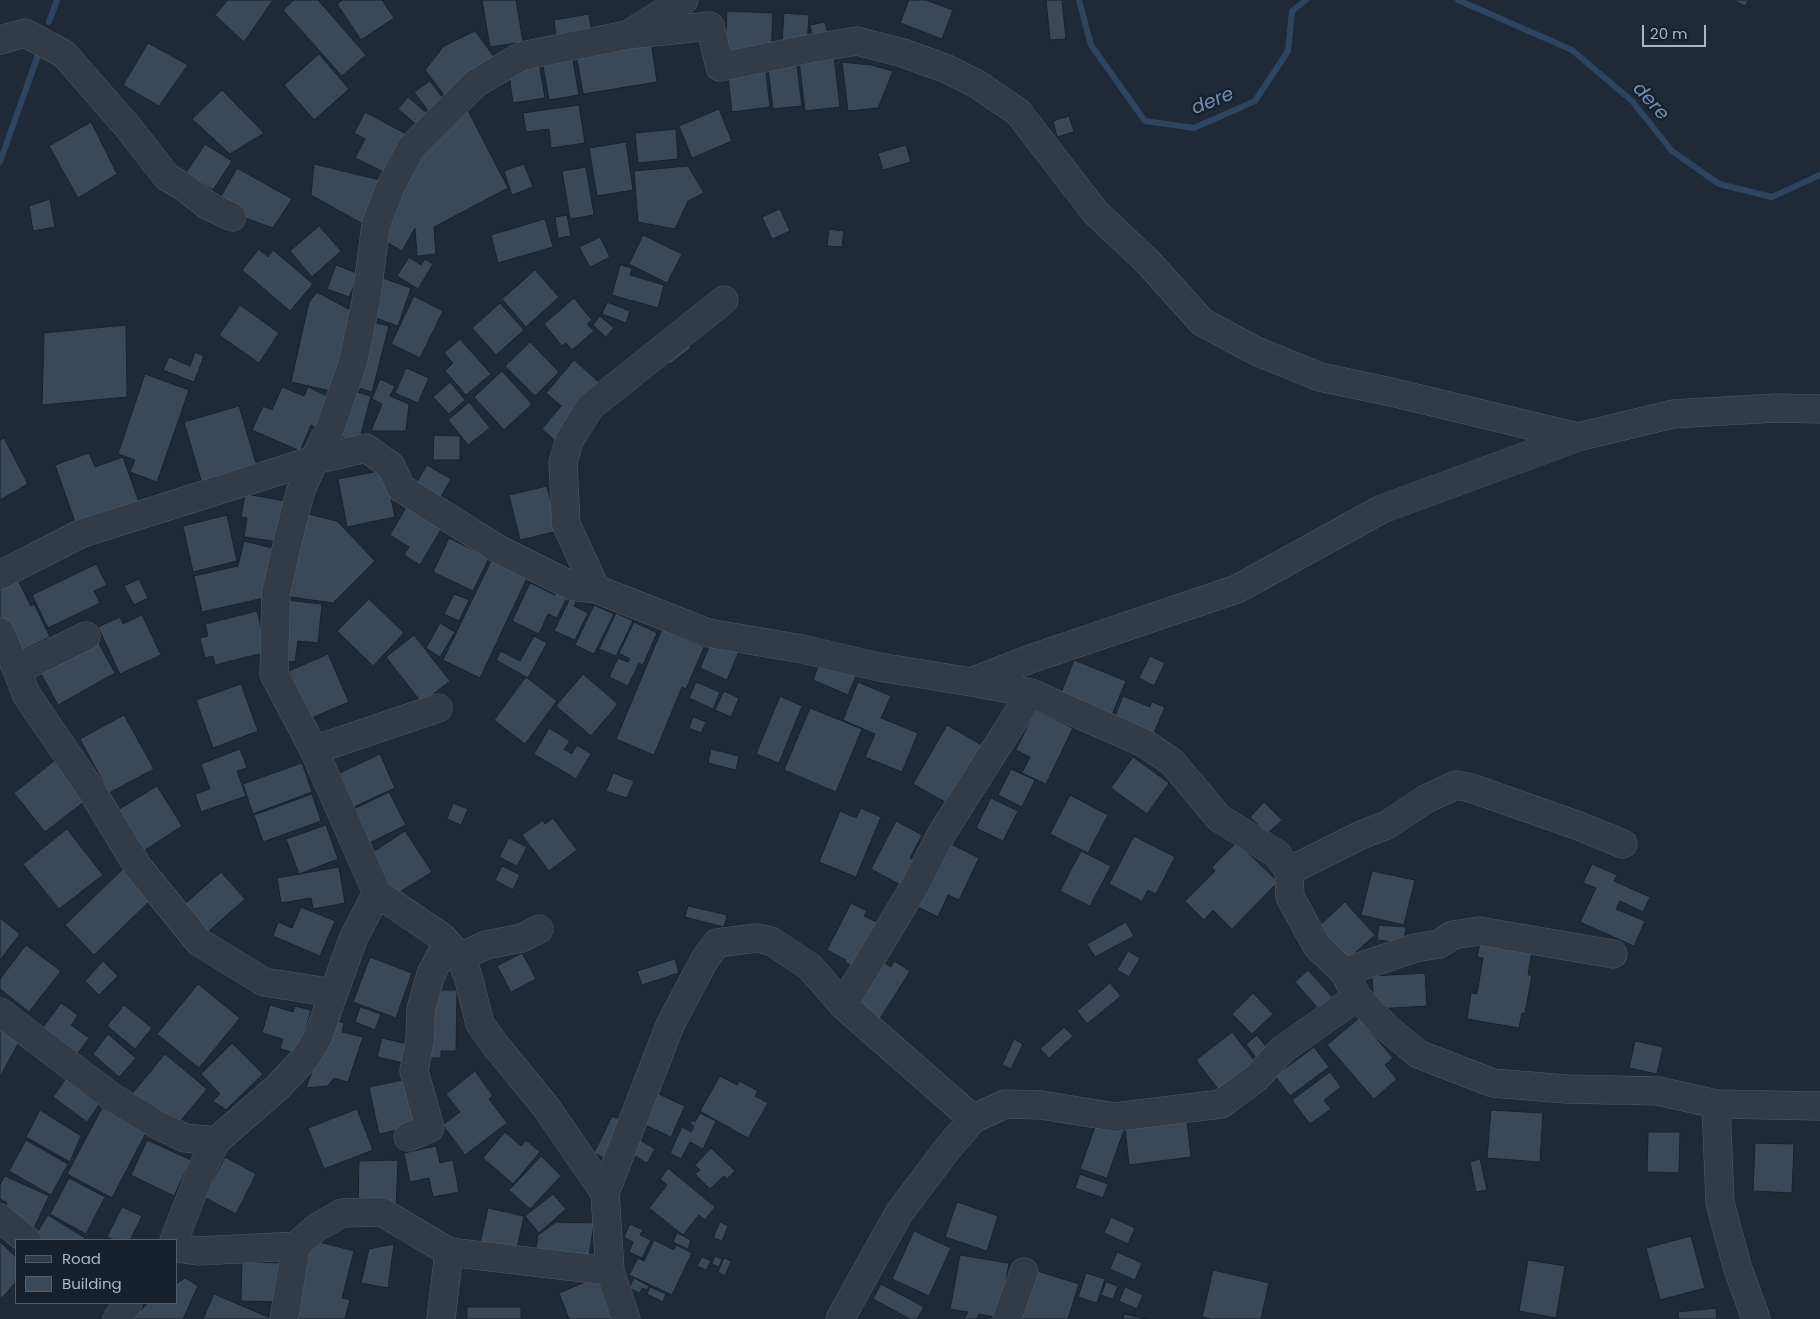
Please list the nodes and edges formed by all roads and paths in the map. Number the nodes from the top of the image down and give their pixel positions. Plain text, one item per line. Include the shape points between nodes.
1 (684, 0) edge
2 (627, 35) junction
3 (0, 40) edge
4 (232, 217) dead end
5 (724, 300) dead end
6 (1820, 409) edge
7 (1578, 437) junction
8 (314, 460) junction
9 (0, 575) edge
10 (596, 589) junction
11 (0, 632) edge
12 (86, 636) dead end
13 (17, 670) junction
14 (971, 682) junction
15 (1031, 693) junction
16 (438, 708) dead end
17 (314, 750) junction
18 (1622, 844) dead end
19 (1289, 871) junction
20 (377, 893) junction
21 (539, 929) dead end
22 (453, 950) junction
23 (1613, 954) dead end
24 (1344, 972) junction
25 (334, 993) junction
26 (1357, 997) junction
27 (843, 1006) junction
28 (0, 1012) edge
29 (1716, 1104) junction
30 (1820, 1106) edge
31 (973, 1119) junction
32 (408, 1137) dead end
33 (216, 1140) junction
34 (605, 1194) junction
35 (0, 1218) edge
36 (26, 1239) edge
37 (174, 1239) edge
38 (296, 1246) junction
39 (178, 1248) edge
40 (449, 1252) junction
41 (610, 1271) junction
42 (1024, 1272) dead end
43 (284, 1319) edge
44 (441, 1319) edge
45 (626, 1319) edge
46 (840, 1319) edge
47 (1007, 1319) edge
48 (1756, 1319) edge

1 - 2 street
2 - 7 street via 710,26 720,68 858,41 903,52 947,69 977,84 1018,112 1096,213 1148,262 1202,322 1256,351 1320,377
2 - 8 street via 522,56 476,83 411,148 390,186 376,224 366,301 353,362 331,426
3 - 4 street via 25,33 64,54 167,176 207,205
5 - 10 street via 590,407 569,442 563,463 566,524
6 - 7 street via 1673,414
7 - 14 street via 1382,509 1237,589
8 - 9 street via 80,534
8 - 10 street via 366,448 391,466 401,488 498,549 572,586
8 - 17 street via 300,493 276,593 274,674
10 - 14 street via 708,633 802,649 879,668
11 - 13 street
12 - 13 street
13 - 25 street via 26,694 92,791 138,867 199,942 264,982
14 - 15 street
15 - 19 street via 1144,743 1172,762 1218,818 1277,854
15 - 27 street via 942,833 916,884
16 - 17 street
17 - 20 street
18 - 19 street via 1456,785 1426,799 1386,825
19 - 24 street via 1290,897 1317,946
20 - 22 street via 442,937
20 - 25 street via 353,939
21 - 22 street via 522,938
22 - 32 street via 431,974 421,1008 420,1040 414,1071 430,1128
22 - 34 street via 468,976 480,1024 546,1107
23 - 24 street via 1479,931 1453,935 1439,944 1415,948
24 - 26 street
25 - 33 street via 318,1037 306,1057 278,1087
26 - 29 street via 1418,1054 1493,1082 1566,1089 1658,1092
26 - 31 street via 1284,1049 1256,1078 1221,1104 1115,1117 1041,1105 1005,1104
27 - 31 street
27 - 34 street via 810,967 771,941 756,938 716,943 704,959 670,1025
28 - 33 street via 112,1097 148,1120 185,1138
29 - 30 street
29 - 48 street via 1720,1203
31 - 46 street via 899,1214
33 - 37 street
34 - 41 street
35 - 36 street
38 - 39 street via 198,1251
38 - 40 street via 316,1228 342,1213 382,1212
38 - 43 street
40 - 41 street
40 - 44 street
41 - 45 street
42 - 47 street

